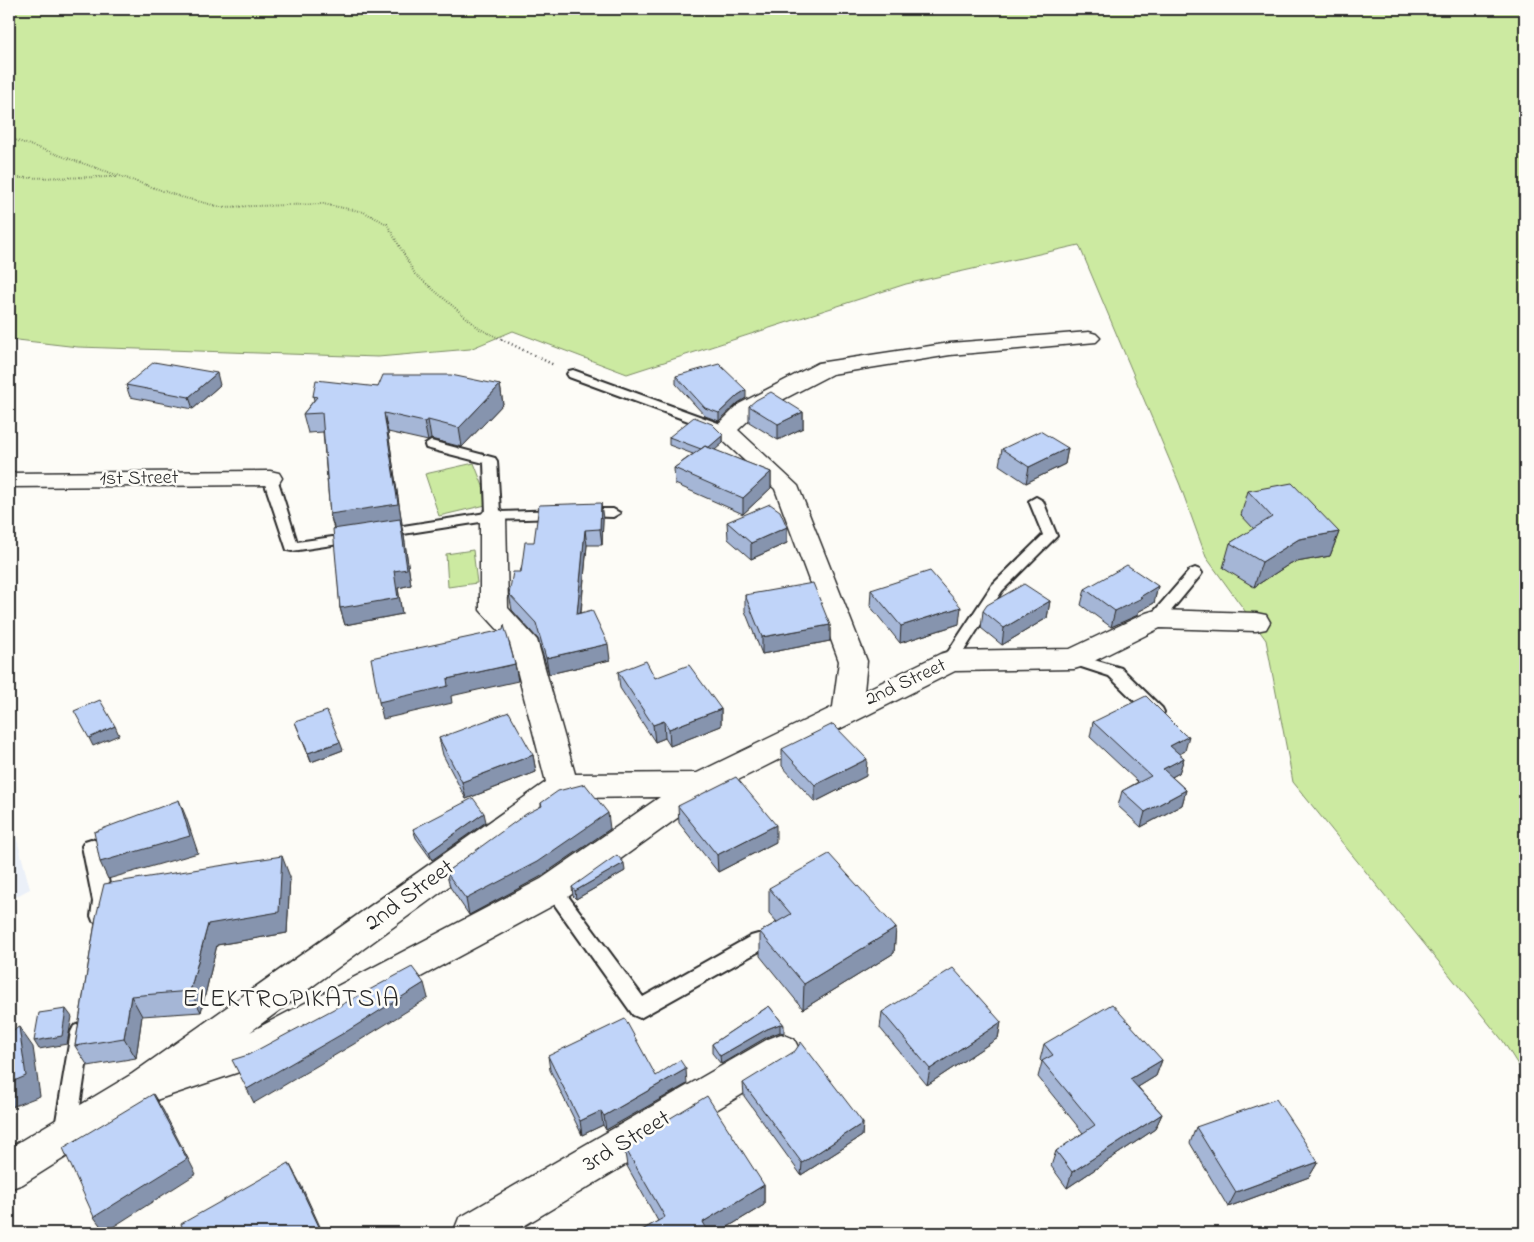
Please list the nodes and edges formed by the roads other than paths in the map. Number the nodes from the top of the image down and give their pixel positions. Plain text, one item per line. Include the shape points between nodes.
1 (1089, 338) dead end
2 (573, 374) road end
3 (725, 430) junction
4 (430, 445) dead end
5 (270, 478) joint
6 (9, 480) edge
7 (1036, 501) dead end
8 (613, 512) dead end
9 (494, 516) junction
10 (1195, 573) dead end
11 (1156, 619) junction
12 (1256, 622) dead end
13 (1074, 659) junction
14 (950, 661) junction
15 (847, 712) junction
16 (1168, 724) edge
17 (701, 785) junction
18 (563, 786) junction
19 (91, 846) dead end
20 (553, 889) junction
21 (97, 930) edge
22 (758, 942) edge
23 (84, 1018) edge
24 (781, 1051) dead end
25 (145, 1086) junction
26 (65, 1134) junction
27 (9, 1170) edge
28 (474, 1233) edge

1 - 3 street via 950,349 826,368 747,409
2 - 3 lane
3 - 15 street via 786,486 853,661
4 - 9 lane via 490,462
5 - 6 street, 1st Street
5 - 9 lane via 292,547
7 - 14 lane via 1050,536 997,588
8 - 9 lane
9 - 18 street via 494,610 523,640
10 - 11 lane
11 - 12 street
11 - 13 street
13 - 14 street, 2nd Street
13 - 16 lane, 2nd Street via 1115,672
14 - 15 street, 2nd Street
15 - 17 street, 2nd Street
17 - 18 street, 2nd Street
17 - 20 street, 2nd Street
18 - 25 street, 2nd Street
19 - 21 lane via 102,901
20 - 22 lane via 640,1010
20 - 25 street, 2nd Street via 241,1055
23 - 26 lane
24 - 28 street, 3rd Street
25 - 26 street, 2nd Street
26 - 27 street, 2nd Street

